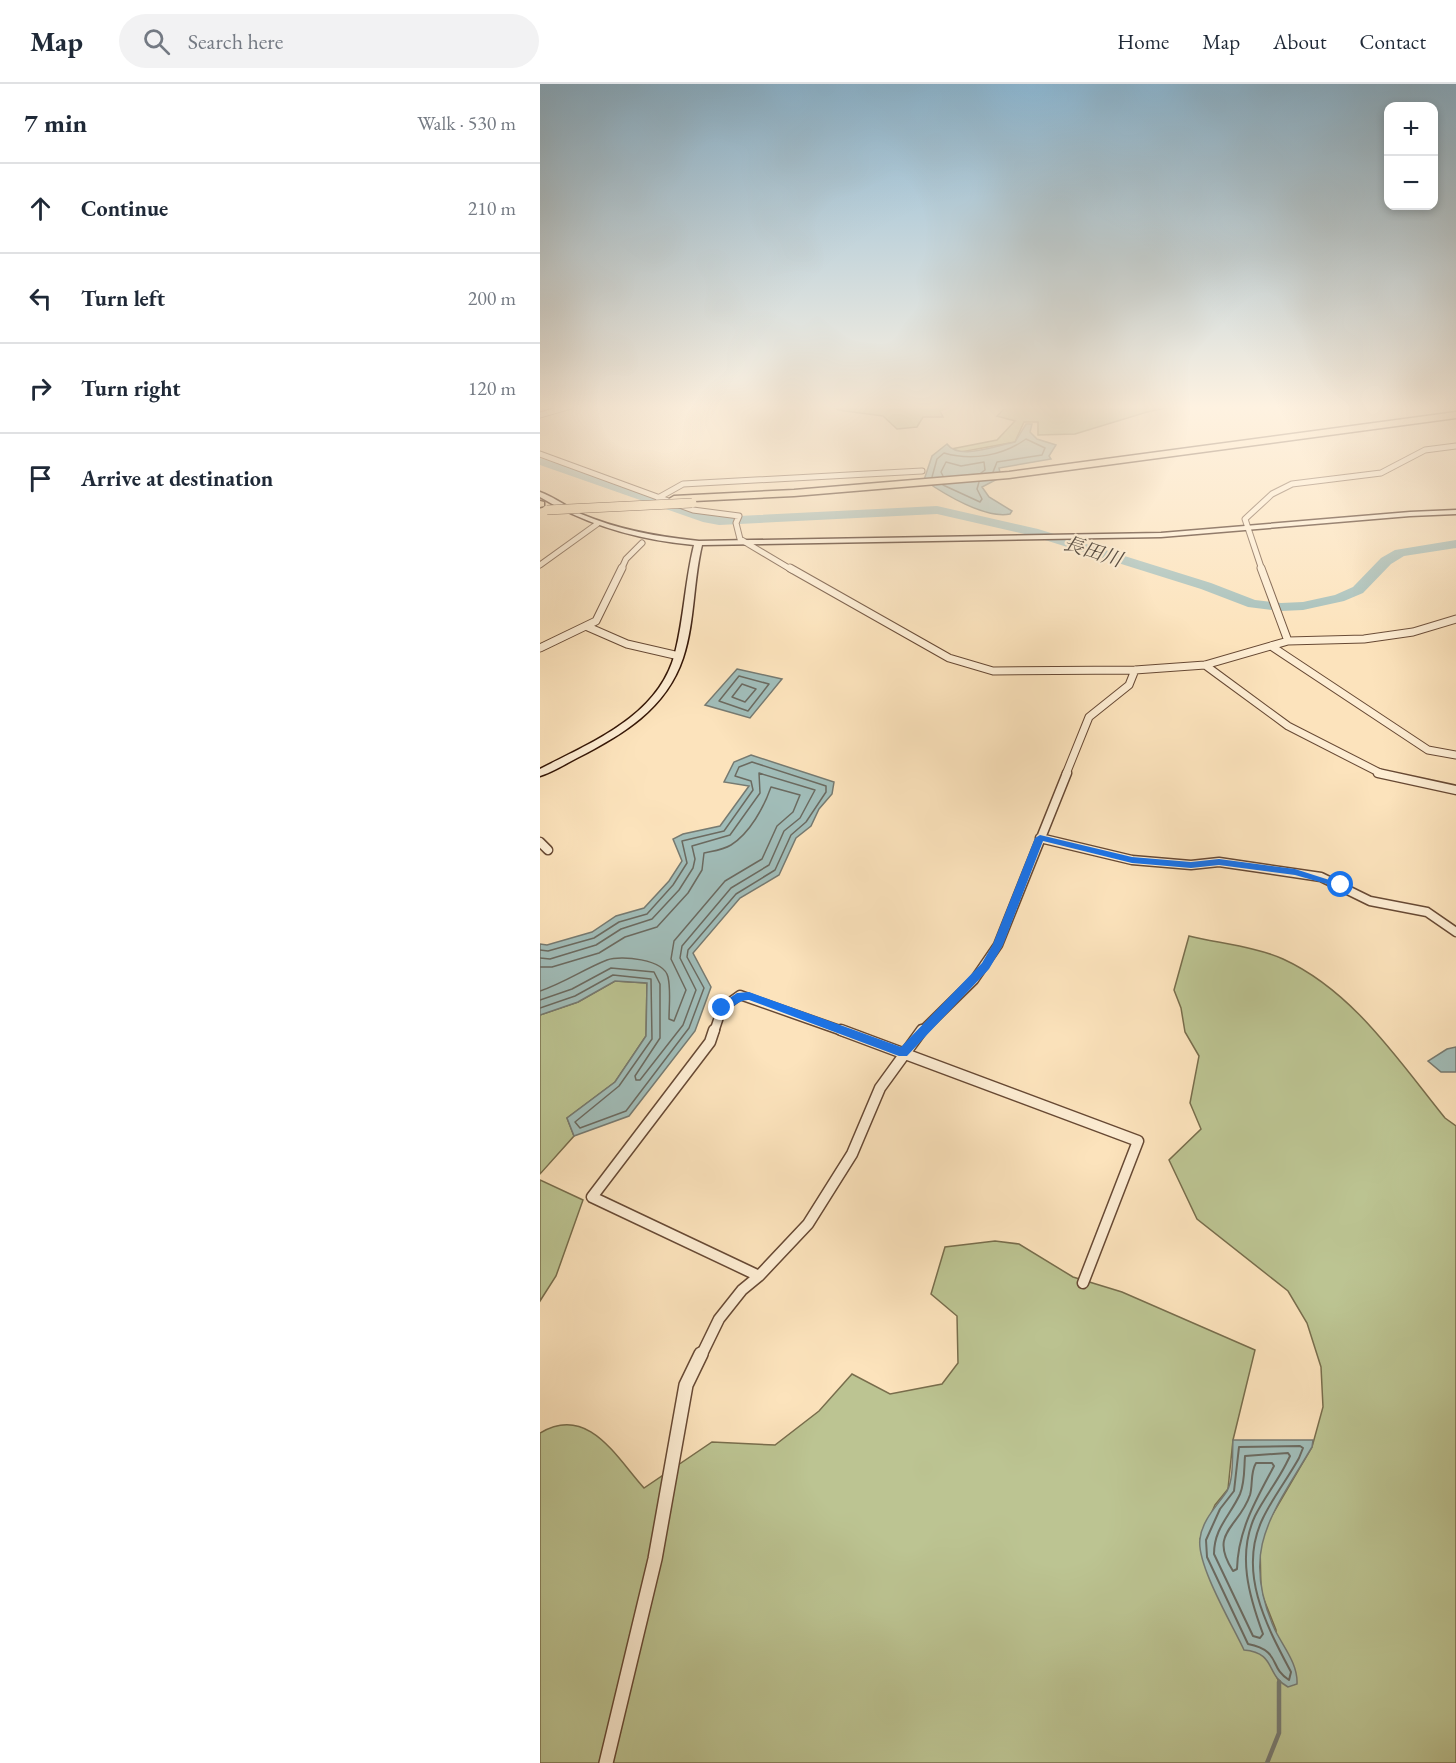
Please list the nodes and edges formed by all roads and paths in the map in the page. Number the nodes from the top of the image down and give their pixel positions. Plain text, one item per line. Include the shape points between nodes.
1 (621, 484) edge
2 (682, 484) edge
3 (936, 484) edge
4 (1291, 484) edge
5 (909, 487) junction
6 (658, 498) junction
7 (542, 504) edge
8 (1456, 512) edge
9 (597, 524) junction
10 (1248, 529) junction
11 (642, 543) dead end
12 (699, 543) junction
13 (745, 543) junction
14 (540, 565) edge
15 (1456, 618) edge
16 (588, 627) junction
17 (1288, 641) junction
18 (1271, 646) junction
19 (540, 648) edge
20 (679, 656) junction
21 (1205, 665) junction
22 (1135, 670) junction
23 (1456, 755) edge
24 (540, 773) edge
25 (1456, 790) edge
26 (1040, 838) junction
27 (540, 842) edge
28 (548, 850) dead end
29 (1456, 932) edge
30 (903, 1053) junction
31 (759, 1276) junction
32 (1083, 1283) dead end
33 (606, 1763) edge

1 - 6 street
2 - 6 street
3 - 5 highway
4 - 10 street via 1248,513
5 - 7 highway
5 - 7 highway, bridge via 692,503
6 - 13 street via 693,510 739,516 735,523
7 - 9 main road
8 - 10 main road
9 - 12 main road via 648,538
9 - 14 street
10 - 13 main road via 1161,536
10 - 17 street
11 - 16 street via 627,559 603,610
12 - 13 main road
12 - 20 main road
13 - 22 street via 959,662 993,671
15 - 17 street via 1413,632 1364,639
16 - 19 street
16 - 20 street via 627,644
17 - 18 street
18 - 21 street
18 - 23 street via 1428,750
20 - 24 main road via 664,691 640,716
21 - 22 street
21 - 25 street via 1288,726 1337,753 1380,774
22 - 26 street via 1130,686 1089,717
26 - 29 street via 1132,860 1182,865 1219,862 1321,877 1370,901 1427,912
26 - 30 street via 998,945 985,966
27 - 28 street
30 - 31 street via 880,1088 836,1182 808,1224
30 - 31 street via 740,995 722,1008 710,1042 592,1197
30 - 32 street via 1138,1141
31 - 33 street via 719,1319 686,1385 655,1559

